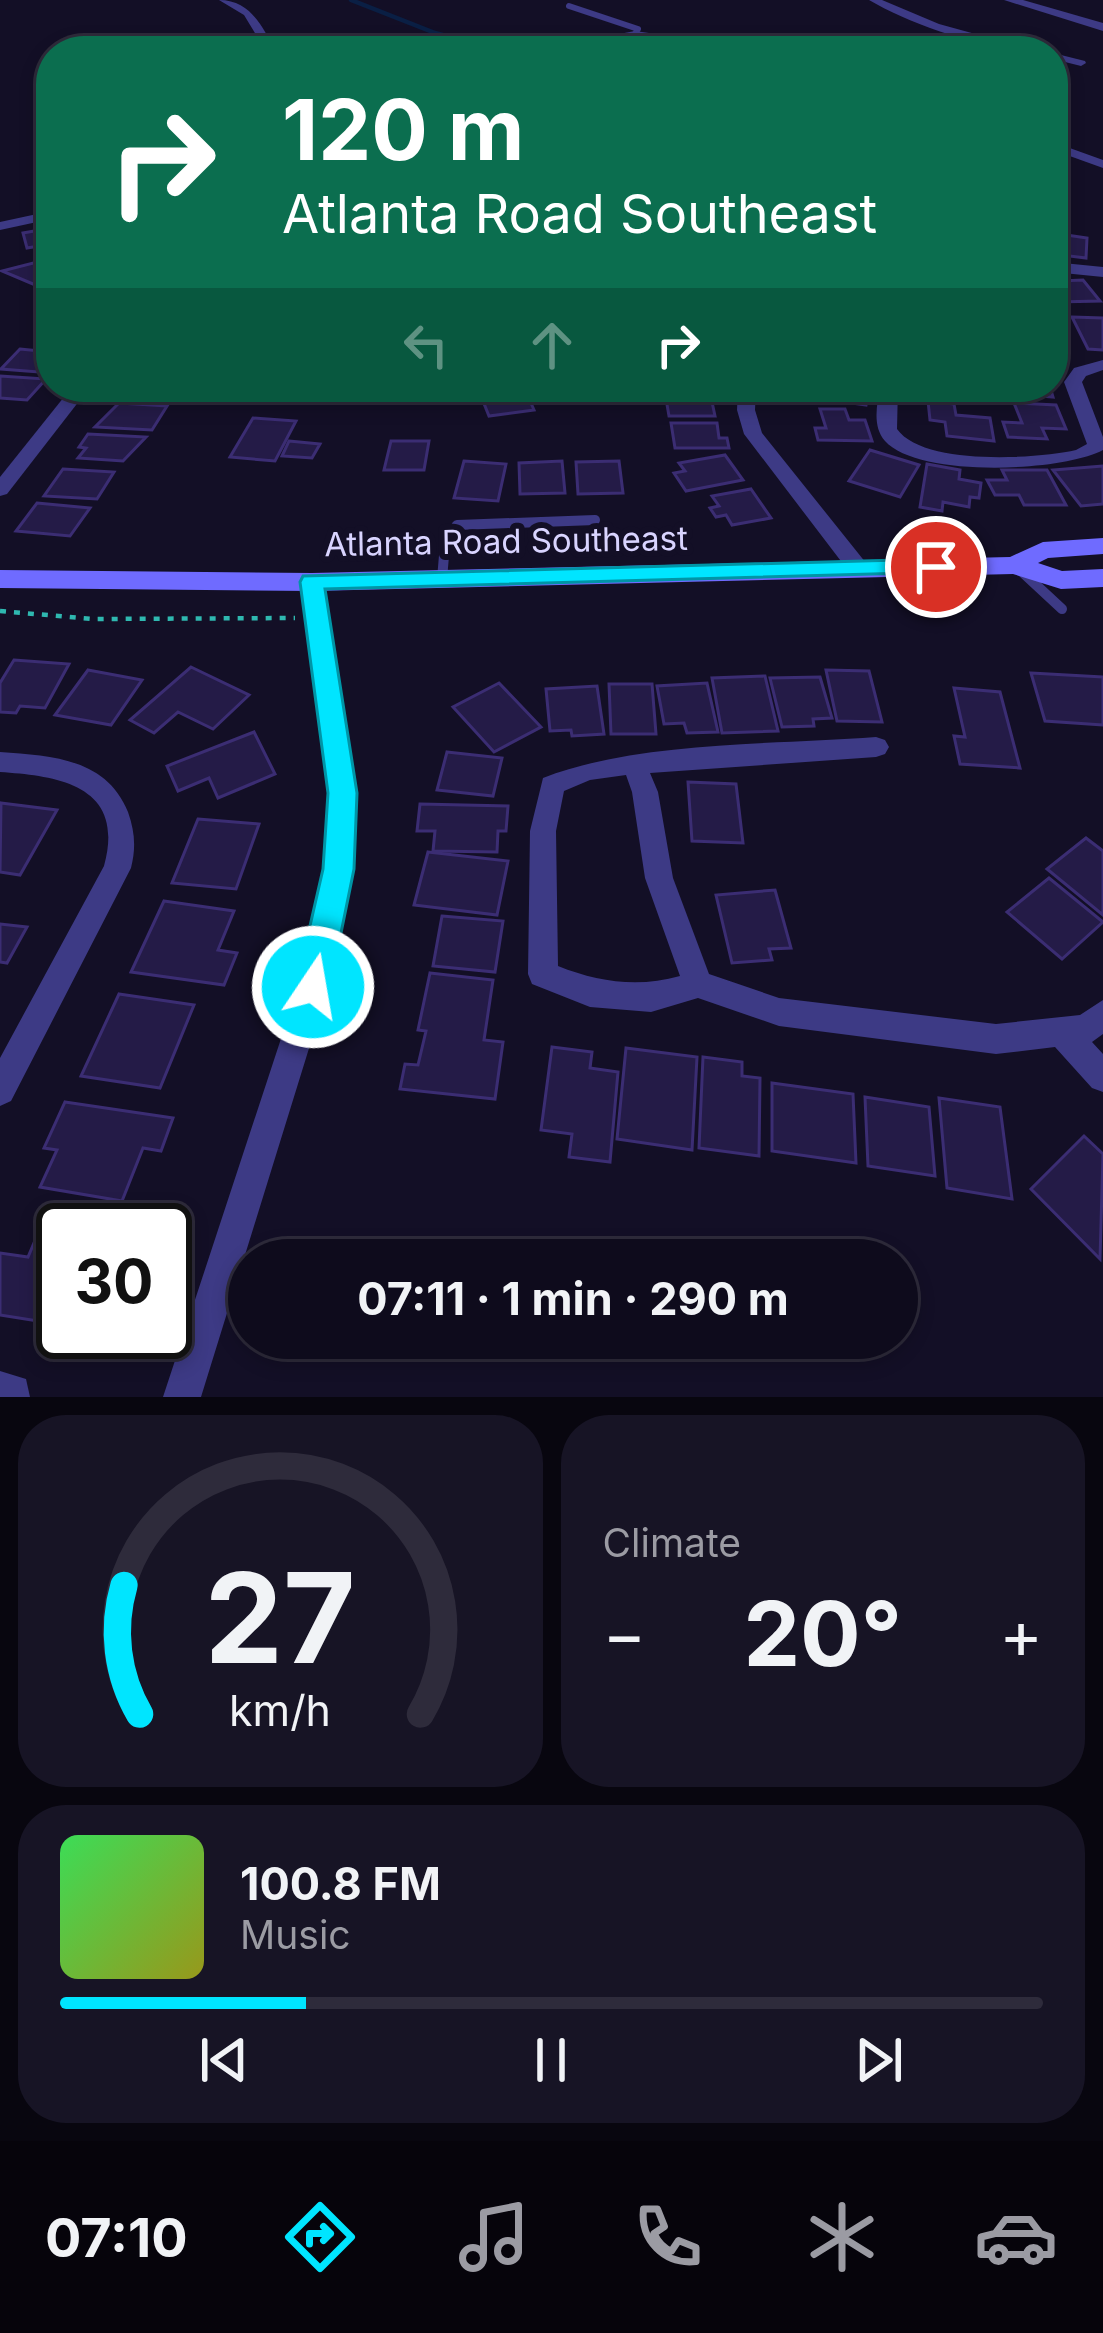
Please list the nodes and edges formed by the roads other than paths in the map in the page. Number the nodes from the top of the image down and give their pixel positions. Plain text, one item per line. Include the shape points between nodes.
1 (224, 0) edge
2 (874, 0) edge
3 (1010, 0) edge
4 (569, 6) dead end
5 (1103, 26) edge
6 (635, 34) junction
7 (262, 36) edge
8 (623, 36) edge
9 (653, 36) edge
10 (974, 36) edge
11 (1068, 60) edge
12 (1081, 63) dead end
13 (1068, 151) edge
14 (1103, 164) edge
15 (36, 218) edge
16 (0, 226) edge
17 (1068, 268) edge
18 (1103, 272) edge
19 (1103, 365) edge
20 (69, 402) edge
21 (746, 402) edge
22 (888, 402) edge
23 (0, 490) edge
24 (596, 520) dead end
25 (1103, 546) edge
26 (1015, 566) junction
27 (858, 568) junction
28 (1103, 578) edge
29 (0, 579) edge
30 (442, 579) junction
31 (312, 582) junction
32 (1062, 609) dead end
33 (876, 747) dead end
34 (0, 762) edge
35 (634, 764) junction
36 (698, 984) junction
37 (1103, 1014) edge
38 (1062, 1032) junction
39 (1103, 1077) edge
40 (0, 1090) edge
41 (182, 1397) edge

1 - 7 street via 248,13
2 - 10 street
3 - 5 street
4 - 6 lane
6 - 8 street
6 - 9 street
11 - 12 street
13 - 14 street
15 - 16 street
17 - 18 street
19 - 22 street via 1073,382 1097,446 1089,454 960,460 910,449 886,428
20 - 23 street
21 - 27 street via 753,434
24 - 30 lane via 457,525 445,544
25 - 26 main road, Atlanta Road Southeast via 1043,550
26 - 27 main road, Atlanta Road Southeast
26 - 28 main road, Atlanta Road Southeast via 1061,580
26 - 32 lane
27 - 30 main road, Atlanta Road Southeast
29 - 31 main road, Atlanta Road Southeast
30 - 31 main road, Atlanta Road Southeast
31 - 41 street via 343,793 338,869 313,987
33 - 35 street
34 - 40 street via 81,771 99,783 124,845
35 - 36 street via 659,878
35 - 36 street via 552,785 543,832 543,974 590,993 651,998
36 - 38 street via 779,1012 856,1023 996,1039
37 - 38 street via 1087,1030
38 - 39 street

